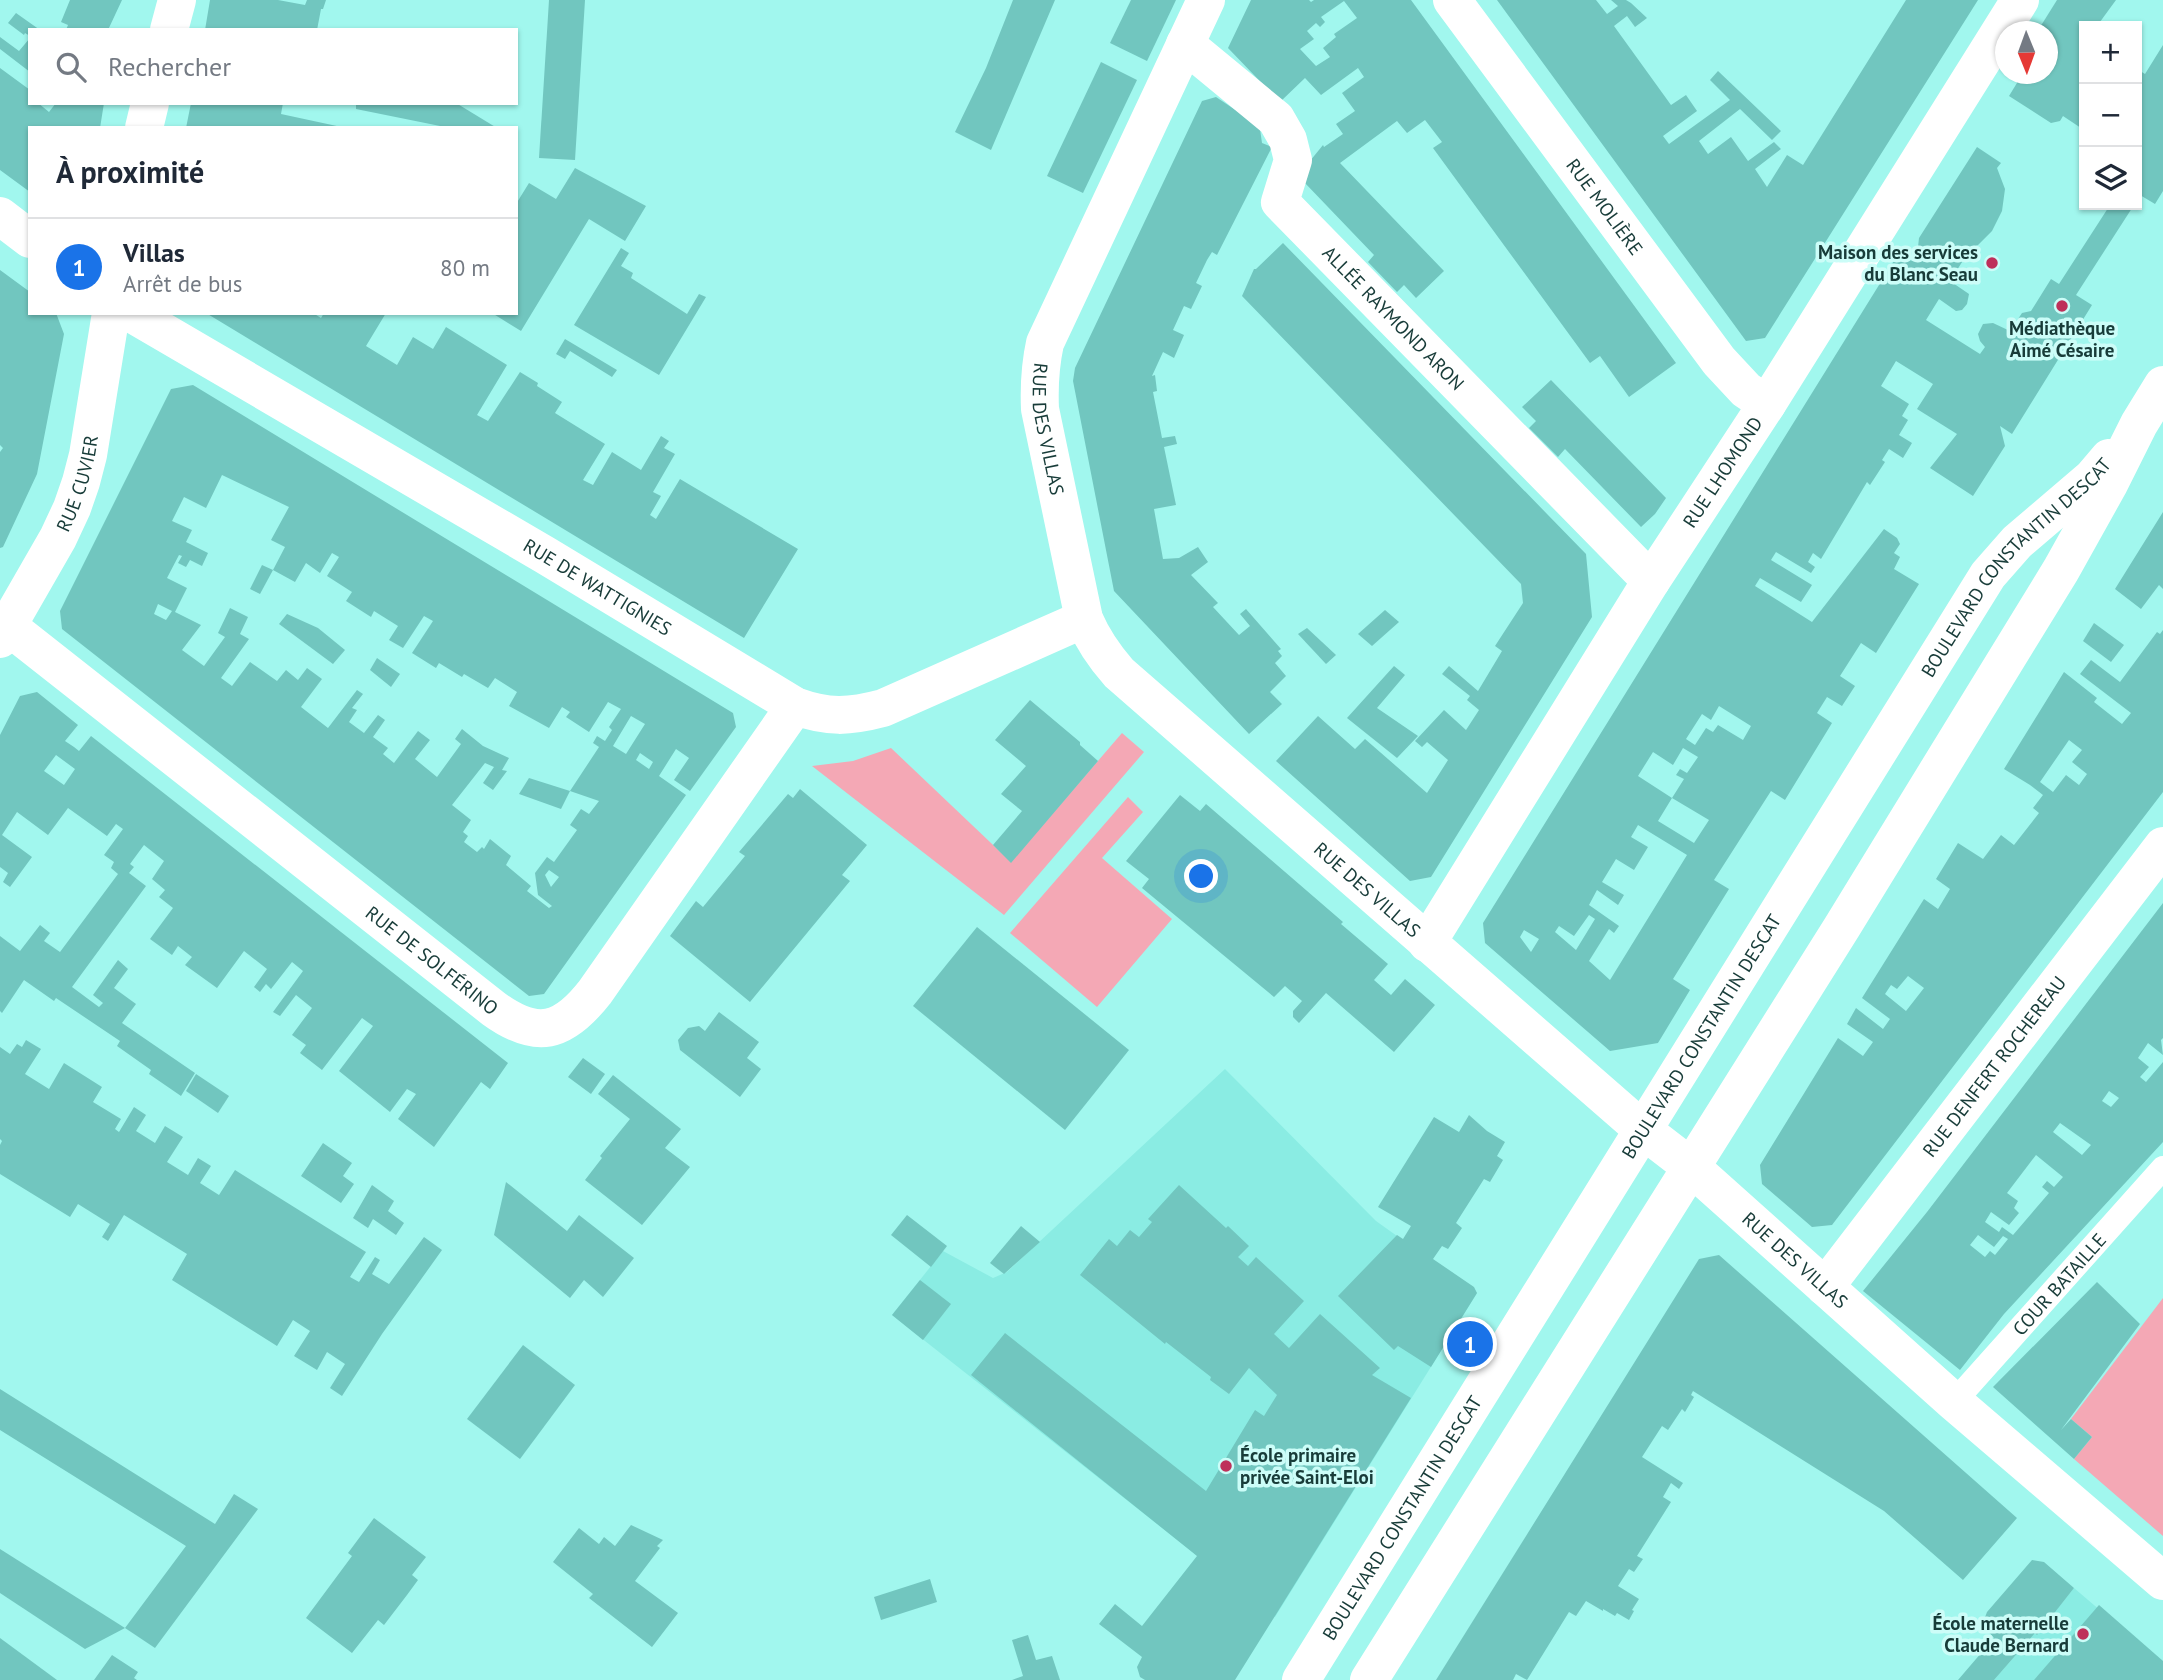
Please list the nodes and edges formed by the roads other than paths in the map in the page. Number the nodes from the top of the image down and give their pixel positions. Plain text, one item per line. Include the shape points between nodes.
1 (177, 0) edge
2 (1206, 0) edge
3 (1452, 0) edge
4 (2020, 0) edge
5 (170, 28) edge
6 (1185, 44) junction
7 (150, 105) edge
8 (144, 126) edge
9 (0, 216) edge
10 (28, 237) edge
11 (111, 315) edge
12 (134, 315) edge
13 (2163, 385) edge
14 (1767, 404) junction
15 (2138, 425) junction
16 (1651, 581) junction
17 (1084, 619) junction
18 (2, 628) edge
19 (795, 706) junction
20 (2163, 846) edge
21 (1427, 943) junction
22 (1643, 1130) junction
23 (1691, 1167) junction
24 (2163, 1168) edge
25 (1825, 1287) junction
26 (1954, 1402) junction
27 (2163, 1581) edge
28 (1301, 1680) edge
29 (1369, 1680) edge

1 - 5 street
2 - 6 street, RUE DES VILLAS
3 - 14 street, RUE MOLIÈRE via 1719,361 1746,390
4 - 14 street, RUE LHOMOND
6 - 16 street, ALLÉE RAYMOND ARON via 1276,119 1293,160 1280,202
6 - 17 street, RUE DES VILLAS via 1045,343 1040,363 1040,410
7 - 8 street
9 - 10 street
11 - 18 street, RUE CUVIER via 88,455 72,508
12 - 19 street, RUE DE WATTIGNIES
13 - 15 street, BOULEVARD CONSTANTIN DESCAT
14 - 16 street, RUE LHOMOND
15 - 22 street, BOULEVARD CONSTANTIN DESCAT via 2092,478 2017,542 1988,576
15 - 23 street, BOULEVARD CONSTANTIN DESCAT via 2061,570
16 - 21 street, RUE LHOMOND
17 - 19 street, RUE DE WATTIGNIES via 883,708 831,716
17 - 21 street, RUE DES VILLAS via 1102,654 1119,673
18 - 19 street, RUE DE SOLFÉRINO via 506,1018 543,1029 579,1013
20 - 25 street, RUE DENFERT ROCHEREAU
21 - 22 street, RUE DES VILLAS
22 - 23 street, RUE DES VILLAS
22 - 28 street, BOULEVARD CONSTANTIN DESCAT
23 - 25 street, RUE DES VILLAS
23 - 29 street, BOULEVARD CONSTANTIN DESCAT
24 - 26 lane, COUR BATAILLE
25 - 26 street, RUE DES VILLAS
26 - 27 street, RUE DES VILLAS

